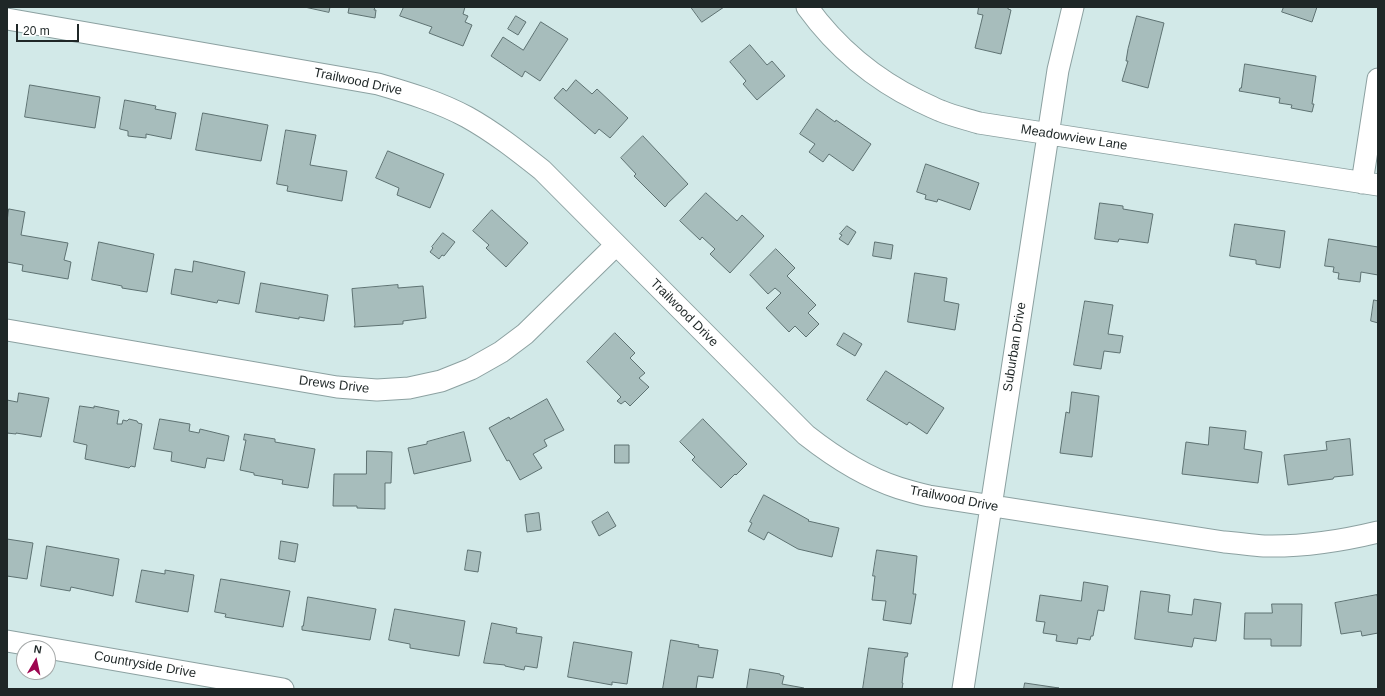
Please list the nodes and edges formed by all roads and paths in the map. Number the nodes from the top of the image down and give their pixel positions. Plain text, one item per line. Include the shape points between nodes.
1 (807, 7) edge
2 (1073, 7) edge
3 (7, 19) edge
4 (1378, 80) edge
5 (1048, 135) junction
6 (1370, 184) edge
7 (616, 245) junction
8 (7, 330) edge
9 (991, 506) junction
10 (1378, 532) edge
11 (7, 641) edge
12 (283, 689) edge
13 (963, 689) edge

1 - 5 street, Meadowview Lane via 842,48 873,74 899,91 939,111 979,123
2 - 5 street, Suburban Drive via 1058,70
3 - 7 street, Trailwood Drive via 378,84 424,98 467,117 506,141 542,170
4 - 6 street
5 - 6 street, Meadowview Lane
5 - 9 street, Suburban Drive
7 - 8 street, Drews Drive via 525,334 501,352 471,369 409,388 377,390 337,387
7 - 9 street, Trailwood Drive via 792,422 829,453 860,472 898,488
9 - 10 street, Trailwood Drive via 1216,541 1264,546 1347,540
9 - 13 street, Suburban Drive
11 - 12 street, Countryside Drive

